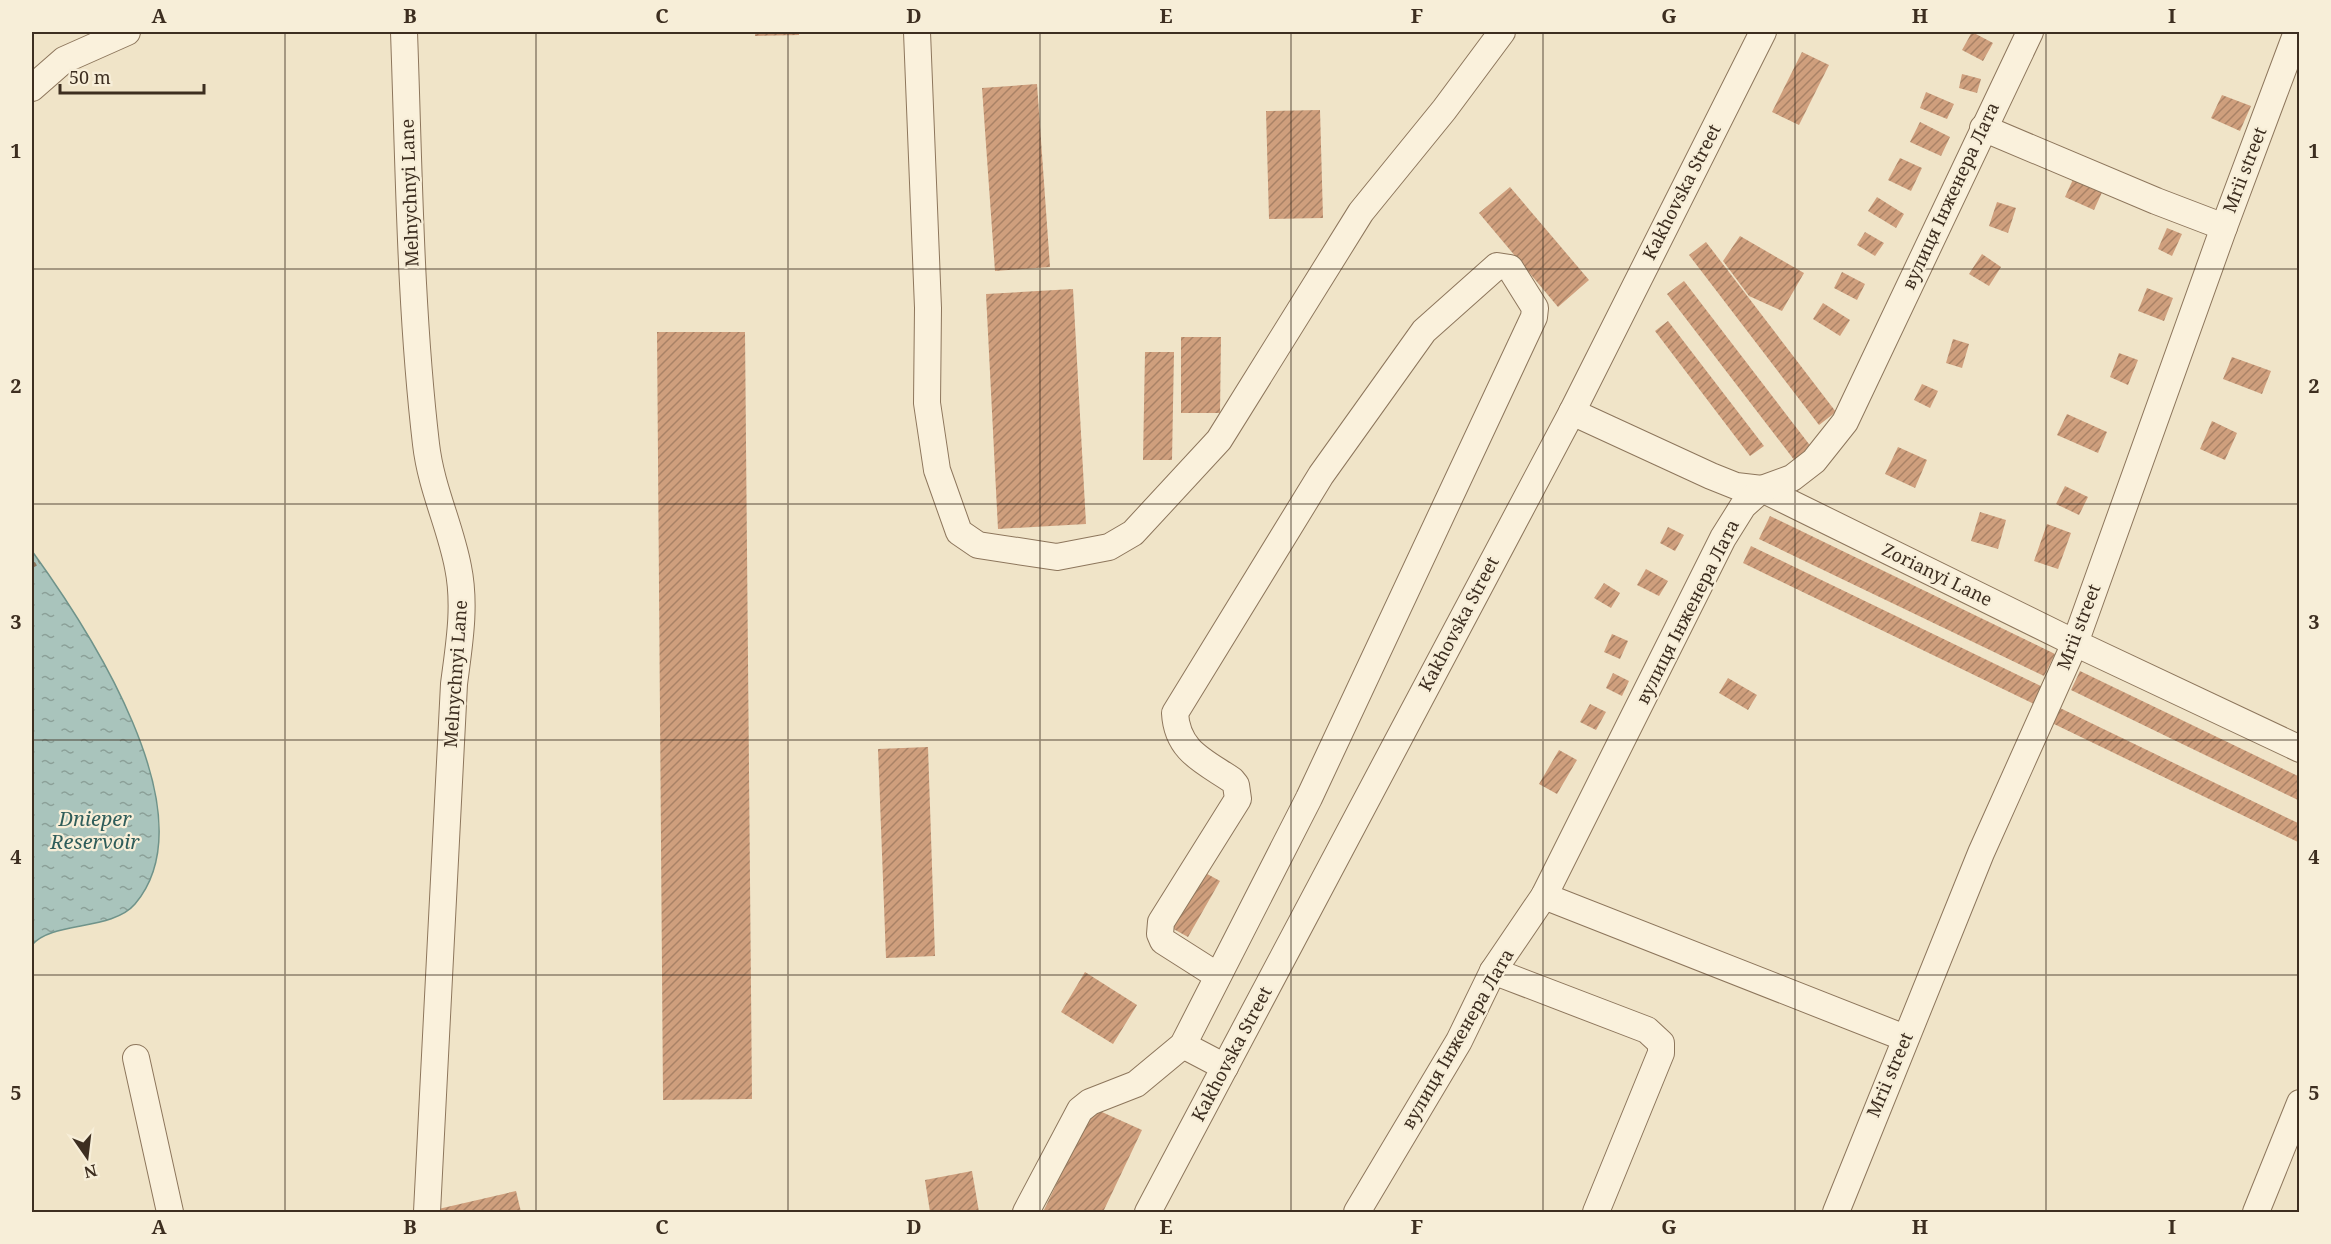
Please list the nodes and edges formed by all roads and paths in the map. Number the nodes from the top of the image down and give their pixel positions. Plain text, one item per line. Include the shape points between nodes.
1 (127, 32) edge
2 (404, 32) edge
3 (917, 32) edge
4 (1502, 32) edge
5 (1763, 32) edge
6 (2030, 32) edge
7 (2297, 32) edge
8 (32, 88) edge
9 (1983, 128) junction
10 (2224, 226) junction
11 (1572, 412) junction
12 (1762, 489) junction
13 (39, 562) dead end
14 (32, 566) edge
15 (2075, 643) junction
16 (2300, 748) edge
17 (1544, 896) junction
18 (1493, 971) junction
19 (1218, 976) junction
20 (1905, 1038) junction
21 (1183, 1045) junction
22 (136, 1058) dead end
23 (1225, 1066) junction
24 (2300, 1103) edge
25 (170, 1212) edge
26 (426, 1212) edge
27 (1026, 1212) edge
28 (1148, 1212) edge
29 (1357, 1212) edge
30 (1596, 1212) edge
31 (1836, 1212) edge
32 (2256, 1212) edge

1 - 8 street via 64,60
2 - 26 street, Melnychnyi Lane via 416,318 426,446 462,590
3 - 4 street via 928,308 927,403 937,470 959,532 978,545 1057,557 1109,547 1133,533 1219,440 1361,212
5 - 11 street, Kakhovska Street
6 - 9 street, вулиця Інженера Лата
7 - 10 street, Mrii street
9 - 10 street
9 - 12 street, вулиця Інженера Лата via 1845,422 1814,461 1792,478
10 - 15 street, Mrii street
11 - 12 street, Zorianyi Lane via 1711,476 1736,486
11 - 23 street, Kakhovska Street
12 - 15 street, Zorianyi Lane
12 - 17 street, вулиця Інженера Лата via 1743,506 1723,538
13 - 14 path
15 - 16 street, Zorianyi Lane
15 - 20 street, Mrii street via 1981,853
17 - 18 street, вулиця Інженера Лата
17 - 20 street
18 - 29 street, вулиця Інженера Лата via 1460,1041
18 - 30 street via 1647,1030 1661,1043 1661,1053
19 - 19 street via 1163,941 1160,934 1161,922 1238,799 1232,780 1187,749 1178,737 1175,713 1321,475 1424,331 1497,266 1504,265 1510,268 1535,308 1534,317 1309,798
19 - 21 street
20 - 31 street, Mrii street
21 - 23 street
21 - 27 street via 1136,1084 1090,1102 1080,1110
22 - 25 street
23 - 28 street, Kakhovska Street
24 - 32 street

